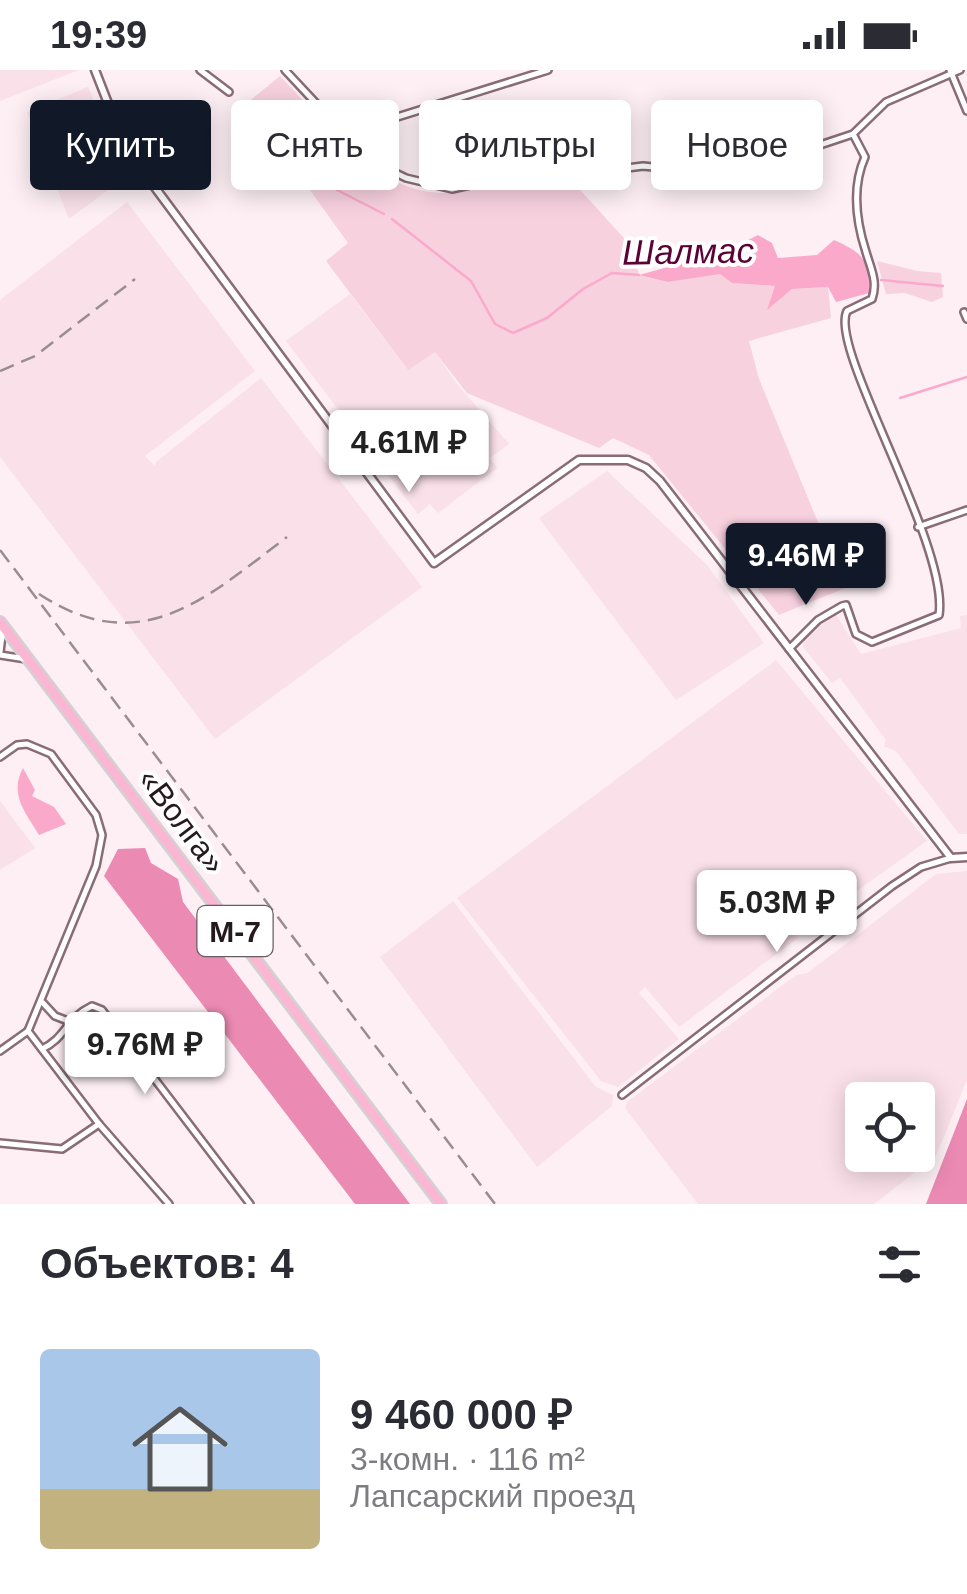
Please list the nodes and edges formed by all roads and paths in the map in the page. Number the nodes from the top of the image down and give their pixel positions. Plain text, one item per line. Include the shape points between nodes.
1 (200, 70) edge
2 (285, 70) edge
3 (548, 70) edge
4 (960, 70) edge
5 (98, 71) edge
6 (951, 72) edge
7 (229, 92) dead end
8 (314, 100) edge
9 (967, 111) edge
10 (399, 116) edge
11 (853, 134) junction
12 (399, 175) edge
13 (967, 510) edge
14 (918, 527) junction
15 (1, 624) edge
16 (15, 642) junction
17 (789, 649) junction
18 (0, 653) edge
19 (28, 659) junction
20 (0, 757) edge
21 (967, 857) edge
22 (951, 858) junction
23 (42, 1002) junction
24 (68, 1021) junction
25 (28, 1031) junction
26 (42, 1048) junction
27 (0, 1051) edge
28 (622, 1095) dead end
29 (99, 1124) junction
30 (0, 1142) edge
31 (169, 1204) edge
32 (250, 1204) edge
33 (441, 1204) edge

1 - 7 street
2 - 8 street
3 - 10 street
4 - 6 street
5 - 17 street via 142,170 434,563 579,460 628,460 660,481
6 - 9 street
6 - 11 street via 886,102
11 - 12 street via 752,168 643,166 586,173 557,166 452,189
11 - 14 street via 865,157 856,192 874,292 847,311 844,327
13 - 14 street
14 - 17 street via 939,584 938,616 869,642 856,634 846,605 818,620
15 - 16 highway, «Волга»
15 - 18 street
16 - 18 street
16 - 19 highway, «Волга»
17 - 22 street
18 - 19 street
19 - 33 highway, «Волга» / М-7
20 - 23 street via 27,744 51,754 96,815 102,835
21 - 22 street
22 - 28 street via 892,886
23 - 24 street
23 - 25 street
24 - 26 street via 58,1040
24 - 32 street via 92,1006 102,1010
25 - 26 street
25 - 27 street
26 - 29 street
29 - 30 street via 62,1150
29 - 31 street

